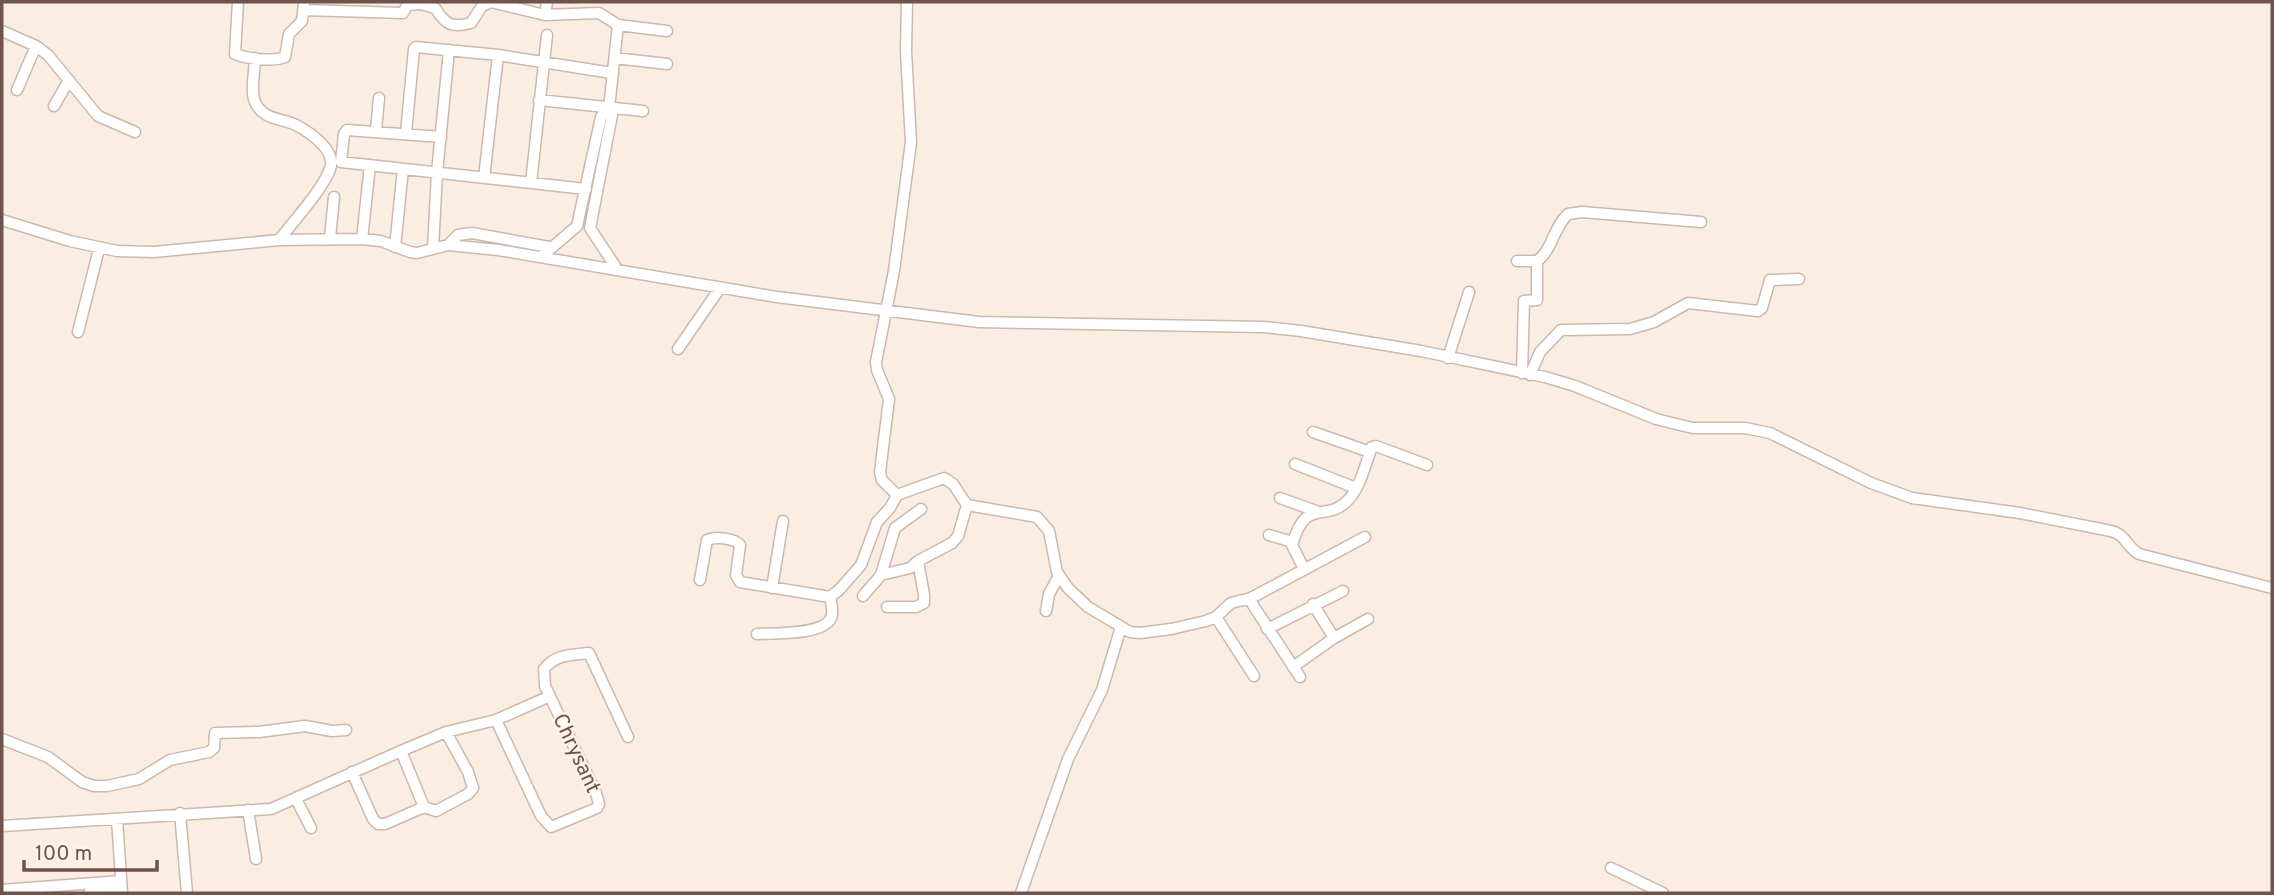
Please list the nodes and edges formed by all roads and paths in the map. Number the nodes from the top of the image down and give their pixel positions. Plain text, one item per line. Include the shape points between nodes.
1 (238, 2) edge
2 (547, 2) edge
3 (581, 2) edge
4 (907, 2) edge
5 (409, 3) edge
6 (304, 6) edge
7 (581, 14) junction
8 (545, 15) junction
9 (612, 21) junction
10 (667, 30) dead end
11 (2, 32) edge
12 (547, 35) dead end
13 (36, 46) junction
14 (449, 50) junction
15 (498, 55) junction
16 (255, 58) junction
17 (615, 58) junction
18 (544, 62) junction
19 (667, 64) dead end
20 (612, 73) junction
21 (69, 80) junction
22 (17, 90) dead end
23 (379, 97) dead end
24 (539, 100) junction
25 (54, 106) dead end
26 (609, 108) junction
27 (643, 111) dead end
28 (376, 131) junction
29 (135, 132) dead end
30 (406, 134) junction
31 (441, 137) junction
32 (370, 166) junction
33 (403, 169) junction
34 (437, 173) junction
35 (484, 178) junction
36 (531, 183) junction
37 (586, 189) junction
38 (334, 197) dead end
39 (2, 220) edge
40 (1701, 222) dead end
41 (577, 226) junction
42 (590, 228) junction
43 (330, 238) junction
44 (362, 239) junction
45 (279, 240) junction
46 (448, 245) junction
47 (395, 247) junction
48 (549, 247) junction
49 (99, 249) junction
50 (433, 249) junction
51 (541, 257) junction
52 (1517, 261) dead end
53 (1537, 261) junction
54 (615, 266) dead end
55 (1798, 279) dead end
56 (720, 288) junction
57 (1469, 292) dead end
58 (887, 311) junction
59 (78, 332) dead end
60 (678, 349) dead end
61 (1448, 358) junction
62 (1526, 374) junction
63 (1313, 432) dead end
64 (1370, 452) junction
65 (1295, 464) dead end
66 (1427, 465) dead end
67 (1356, 488) junction
68 (897, 495) junction
69 (1280, 498) dead end
70 (968, 505) junction
71 (921, 509) dead end
72 (1316, 511) junction
73 (783, 521) dead end
74 (1269, 535) dead end
75 (1365, 537) dead end
76 (1293, 542) junction
77 (918, 561) junction
78 (1304, 569) junction
79 (881, 575) junction
80 (1059, 576) junction
81 (700, 580) dead end
82 (772, 588) junction
83 (2272, 588) edge
84 (1343, 591) dead end
85 (863, 596) dead end
86 (830, 597) junction
87 (1249, 599) junction
88 (1313, 604) junction
89 (887, 607) dead end
90 (1046, 611) dead end
91 (1216, 617) junction
92 (1368, 619) dead end
93 (1121, 627) junction
94 (1267, 629) junction
95 (757, 634) dead end
96 (1334, 638) junction
97 (1293, 667) junction
98 (1254, 676) dead end
99 (1300, 677) dead end
100 (550, 696) junction
101 (496, 720) junction
102 (346, 730) dead end
103 (446, 732) junction
104 (628, 737) dead end
105 (2, 739) edge
106 (401, 751) junction
107 (352, 772) junction
108 (296, 799) junction
109 (424, 807) junction
110 (248, 810) junction
111 (180, 813) junction
112 (117, 819) junction
113 (2, 826) edge
114 (311, 828) dead end
115 (256, 859) dead end
116 (1611, 869) dead end
117 (122, 888) edge
118 (1647, 889) edge
119 (2, 891) edge
120 (89, 893) edge
121 (187, 893) edge
122 (1021, 893) edge
123 (1663, 893) edge

1 - 16 street via 235,52
2 - 8 street
3 - 7 street
4 - 58 street via 911,142
5 - 6 street via 401,13
5 - 8 street via 431,6 442,20 456,26 471,23 488,2
6 - 16 street via 300,25 289,34 285,57
7 - 8 street
7 - 9 street via 599,13
9 - 10 street
9 - 17 street
11 - 13 street
12 - 18 street
13 - 21 street
13 - 22 street
14 - 15 street
14 - 30 street via 414,48
14 - 31 street
15 - 18 street
15 - 35 street
16 - 45 street via 258,107 274,119 305,130 329,152 332,161 320,187
17 - 19 street
17 - 20 street
18 - 20 street
18 - 24 street
20 - 26 street
21 - 25 street
21 - 29 street via 104,120
23 - 28 street
24 - 26 street
24 - 36 street
26 - 27 street
26 - 37 street via 601,117
26 - 42 street via 612,115
28 - 30 street
28 - 32 street via 347,130 343,138 341,162
30 - 31 street
31 - 34 street
32 - 33 street
32 - 44 street
33 - 34 street
33 - 47 street
34 - 35 street
34 - 50 street
35 - 36 street
36 - 37 street
37 - 41 street
38 - 43 street
39 - 49 street
40 - 53 street via 1574,212 1562,219
41 - 42 street
41 - 48 street
42 - 54 street
43 - 44 street
43 - 45 street
44 - 47 street
45 - 49 street via 155,252
46 - 48 street via 466,233
46 - 50 street
46 - 51 street
47 - 50 street via 417,253
48 - 51 street
49 - 59 street
51 - 56 street
52 - 53 street
53 - 62 street via 1538,298 1524,301
55 - 62 street via 1770,280 1758,311 1688,303 1630,329 1560,330
56 - 58 street
56 - 60 street
57 - 61 street
58 - 61 street via 1006,324 1284,328
58 - 68 street via 876,362 889,405 880,472
61 - 62 street
62 - 83 street via 1575,386 1676,424 1770,433 1912,498 2119,533 2139,554
63 - 64 street
64 - 66 street via 1376,446
64 - 67 street
65 - 67 street
67 - 72 street via 1342,506
68 - 70 street via 942,478
68 - 86 street via 877,522 861,565
69 - 72 street
70 - 77 street via 958,536 945,549
70 - 80 street via 1041,520 1049,531
71 - 79 street via 895,528
72 - 76 street via 1304,519
73 - 82 street
74 - 76 street
75 - 78 street
76 - 78 street
77 - 79 street via 910,568
77 - 89 street via 924,603
78 - 87 street
79 - 85 street
80 - 90 street
80 - 93 street via 1088,607
81 - 82 street via 707,540 716,538 740,545 738,580
82 - 86 street
84 - 88 street
86 - 95 street via 832,614 818,628
87 - 91 street via 1231,603
87 - 94 street
88 - 94 street
88 - 96 street
91 - 93 street via 1140,633
91 - 98 street
92 - 96 street
93 - 122 street via 1102,690 1068,759
94 - 97 street
96 - 97 street
97 - 99 street
100 - 101 street
100 - 101 street, Chrysant via 599,804 555,827 548,826 541,816
100 - 104 street via 543,677 550,662 589,653
101 - 103 street
102 - 105 street via 305,726 215,733 214,748 209,752 170,760 139,779 107,786 82,782 48,758
103 - 106 street
103 - 109 street via 473,788 436,811
106 - 107 street
106 - 109 street
107 - 108 street
107 - 109 street via 378,824
108 - 110 street via 271,809
108 - 114 street
110 - 111 street
110 - 115 street
111 - 112 street
111 - 121 street
112 - 113 street
112 - 117 street
116 - 118 street
117 - 119 street
117 - 120 street
118 - 123 street

